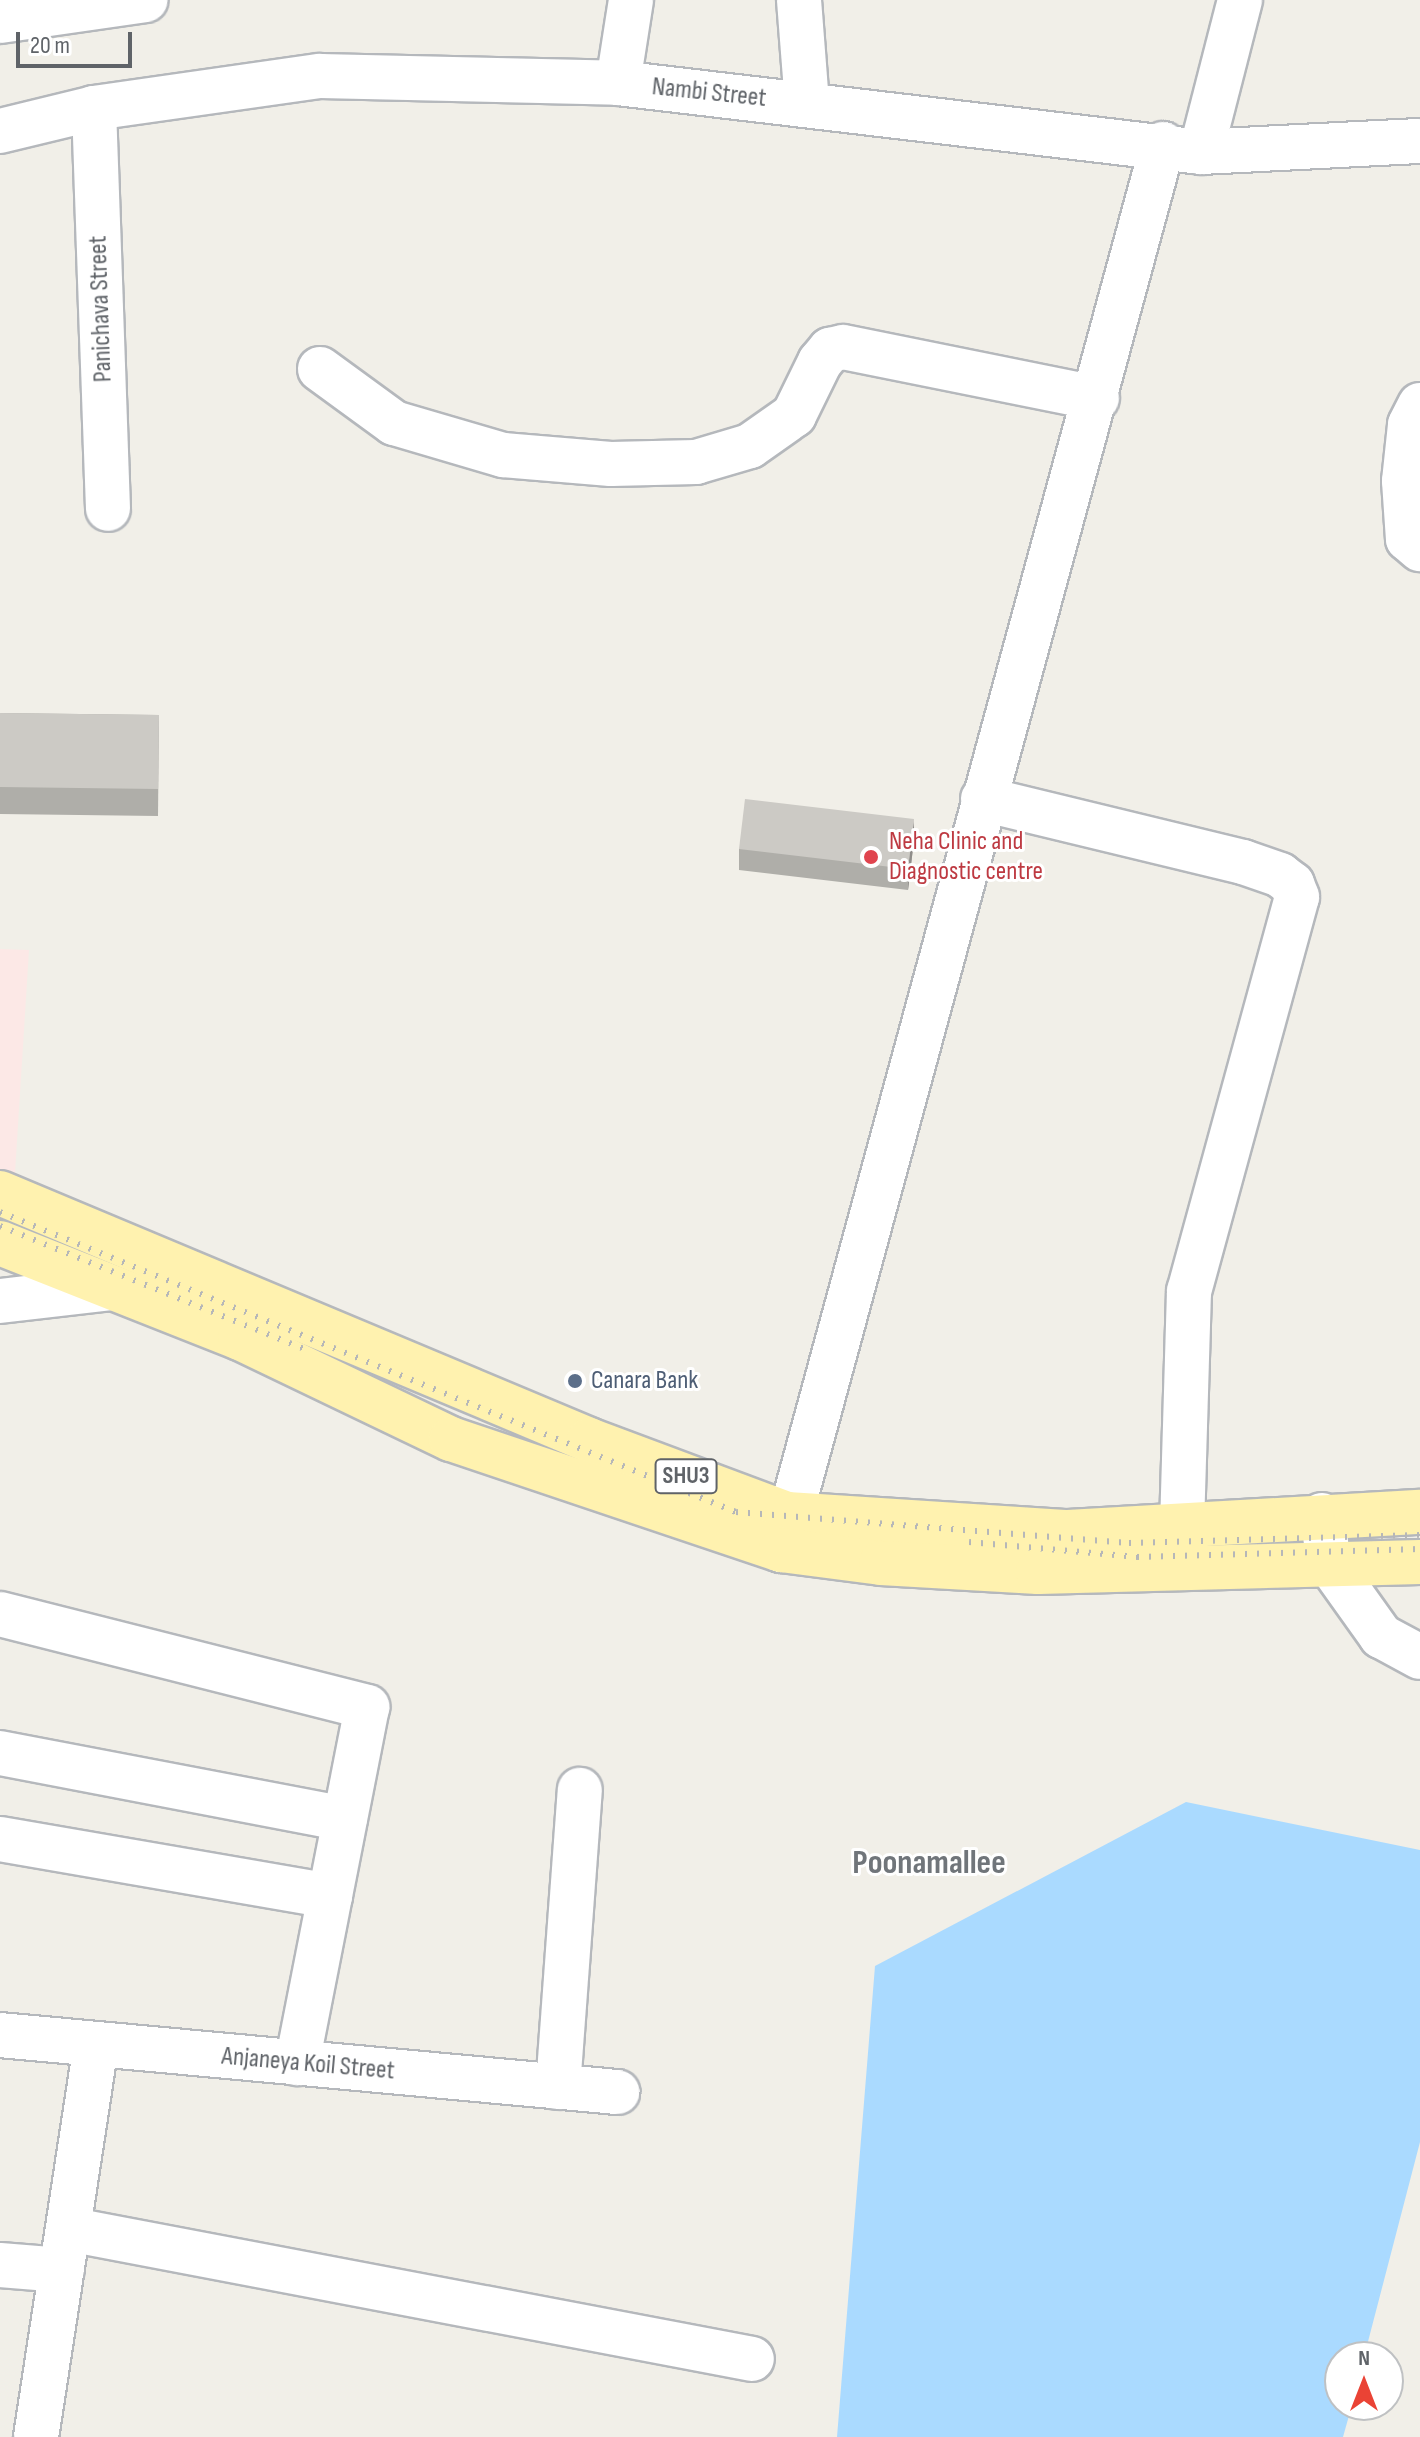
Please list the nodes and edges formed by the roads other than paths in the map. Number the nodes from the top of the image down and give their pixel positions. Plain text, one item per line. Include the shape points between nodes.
1 (145, 0) edge
2 (631, 0) edge
3 (799, 0) edge
4 (1240, 0) edge
5 (0, 21) edge
6 (618, 83) junction
7 (807, 104) junction
8 (94, 108) junction
9 (0, 131) edge
10 (1420, 141) edge
11 (1182, 148) junction
12 (320, 369) dead end
13 (1097, 398) junction
14 (1420, 405) edge
15 (108, 509) dead end
16 (1420, 549) edge
17 (983, 799) junction
18 (0, 1193) edge
19 (0, 1243) edge
20 (110, 1288) junction
21 (0, 1301) edge
22 (1420, 1512) edge
23 (1322, 1515) junction
24 (1182, 1527) junction
25 (784, 1532) junction
26 (1420, 1562) edge
27 (1329, 1563) junction
28 (0, 1614) edge
29 (1420, 1657) edge
30 (0, 1753) edge
31 (580, 1790) dead end
32 (345, 1819) junction
33 (0, 1839) edge
34 (330, 1896) junction
35 (0, 2035) edge
36 (96, 2045) junction
37 (297, 2063) junction
38 (558, 2087) junction
39 (617, 2092) dead end
40 (65, 2250) junction
41 (0, 2265) edge
42 (752, 2359) dead end
43 (36, 2437) edge

1 - 5 street
2 - 6 street
3 - 7 street
4 - 11 street
6 - 7 street, Nambi Street
6 - 8 street, Nambi Street via 320,76
7 - 11 street, Nambi Street
8 - 9 street, Nambi Street
8 - 15 street, Panichava Street
10 - 11 street, Nambi Street
11 - 13 street
12 - 13 street via 394,423 503,455 611,464 696,462 750,446 794,415 820,362 830,350 843,347
13 - 17 street
14 - 16 street via 1410,425 1404,481 1408,539
17 - 24 street via 1243,862 1280,875 1297,897 1189,1291
17 - 25 street
18 - 25 main road, SHU3 via 575,1434
19 - 20 main road, SHU3
20 - 21 street
20 - 25 main road, SHU3 via 240,1338 451,1439
22 - 23 main road, SHU3
23 - 24 main road, SHU3
23 - 27 street
24 - 25 main road, SHU3
25 - 27 main road, SHU3 via 881,1563 1038,1572
26 - 27 main road, SHU3
27 - 29 street via 1381,1636
28 - 32 street via 367,1707
30 - 32 street
31 - 38 street
32 - 34 street
33 - 34 street
34 - 37 street
35 - 36 street, Anjaneya Koil Street
36 - 37 street, Anjaneya Koil Street
36 - 40 street
37 - 38 street, Anjaneya Koil Street
38 - 39 street, Anjaneya Koil Street
40 - 41 street
40 - 42 street
40 - 43 street

